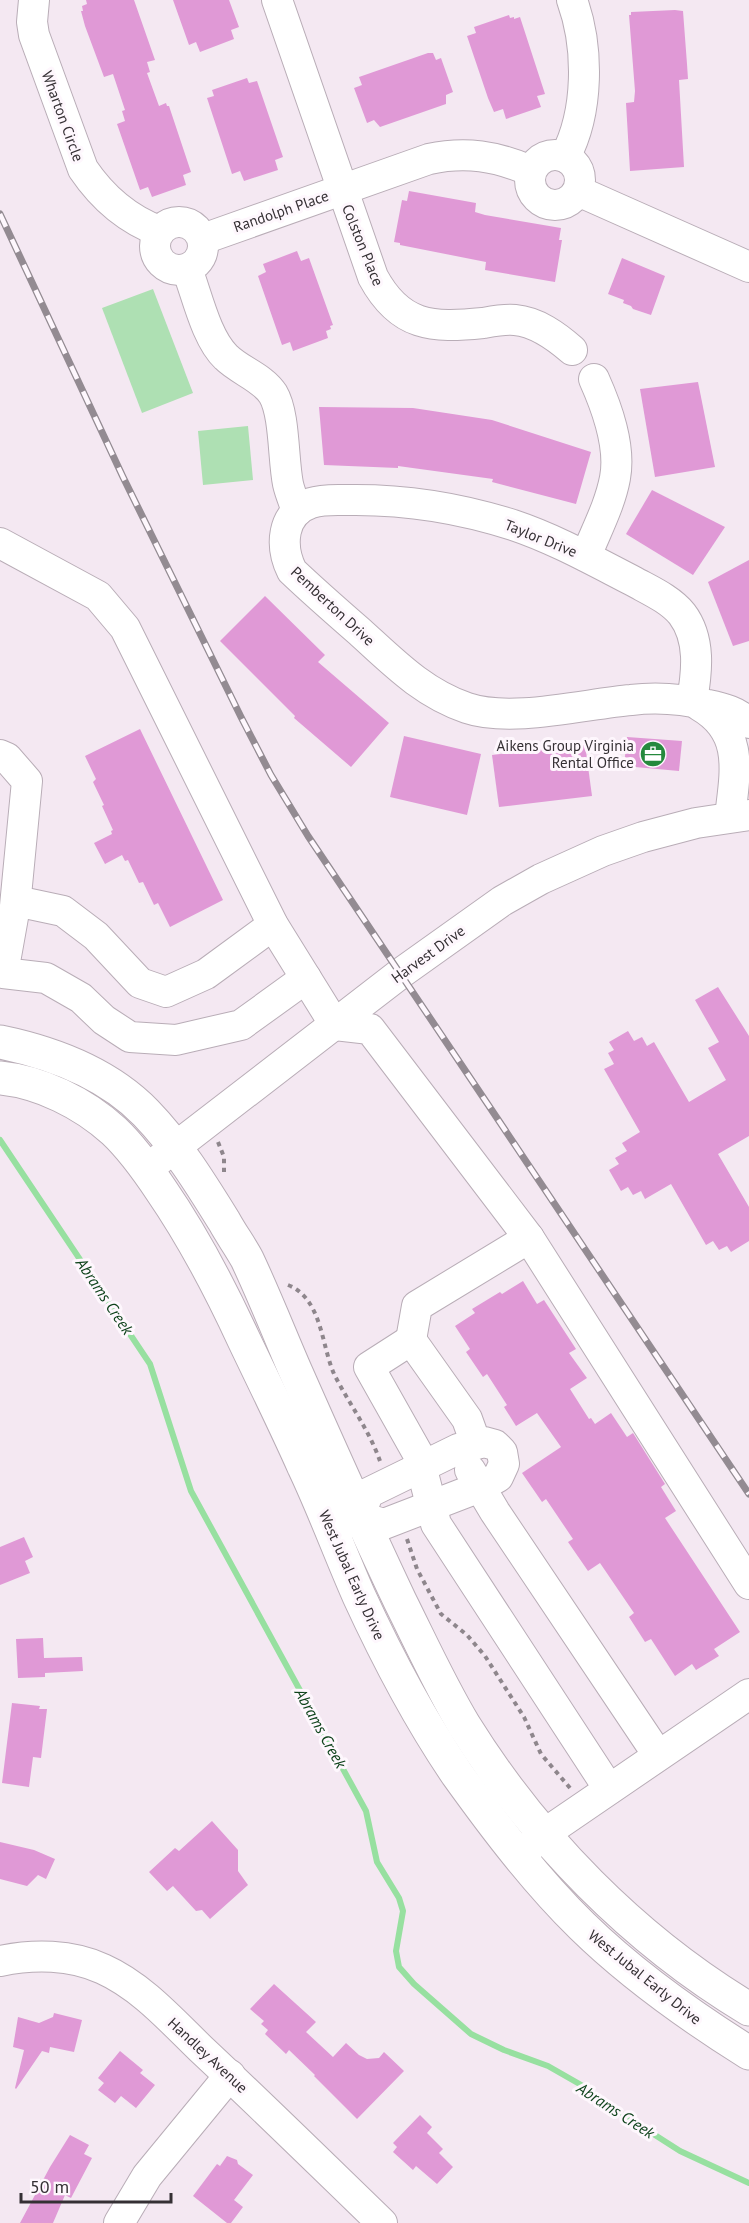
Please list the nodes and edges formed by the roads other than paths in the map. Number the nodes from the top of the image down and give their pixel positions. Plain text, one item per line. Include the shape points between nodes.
1 (34, 0) edge
2 (277, 0) edge
3 (572, 0) edge
4 (565, 157) junction
5 (531, 171) junction
6 (342, 190) junction
7 (578, 190) junction
8 (159, 231) junction
9 (203, 239) junction
10 (749, 267) edge
11 (188, 269) junction
12 (572, 350) dead end
13 (594, 379) dead end
14 (297, 511) junction
15 (0, 543) edge
16 (586, 556) junction
17 (692, 701) junction
18 (749, 723) edge
19 (0, 755) edge
20 (739, 816) edge
21 (16, 901) junction
22 (273, 926) junction
23 (306, 978) junction
24 (1, 981) edge
25 (335, 1025) junction
26 (0, 1042) edge
27 (0, 1078) edge
28 (174, 1148) junction
29 (147, 1169) junction
30 (529, 1238) junction
31 (411, 1340) junction
32 (467, 1447) junction
33 (421, 1467) junction
34 (480, 1487) junction
35 (430, 1506) junction
36 (360, 1517) junction
37 (330, 1530) junction
38 (749, 1584) edge
39 (749, 1694) edge
40 (658, 1755) junction
41 (609, 1789) junction
42 (544, 1834) junction
43 (519, 1856) junction
44 (0, 1961) edge
45 (749, 2010) edge
46 (749, 2054) edge
47 (230, 2075) junction
48 (119, 2223) edge
49 (382, 2223) edge

1 - 8 street, Wharton Circle via 34,35 83,169 107,200 142,225
2 - 6 street, Colston Place
3 - 4 street via 582,50 582,95 572,145
4 - 5 street via 549,155
4 - 7 street via 580,175
5 - 6 street, Randolph Place via 498,158 447,155
5 - 7 street via 535,196 549,205 567,203
6 - 9 street, Randolph Place
6 - 12 street, Colston Place via 380,290 398,309 433,325 517,320 544,329
7 - 10 street
8 - 9 street via 180,221 194,226
8 - 11 street via 155,246 160,261 172,270
9 - 11 street via 199,260
11 - 14 street via 220,352 237,368 265,384 273,395 288,485
13 - 16 street via 616,454 610,496
14 - 16 street, Taylor Drive via 319,501 427,505 512,525
14 - 17 street, Pemberton Drive via 285,527 285,558 292,571 415,682 441,697 470,709 501,712 535,712 633,699
15 - 22 street via 98,596 125,628
16 - 17 street, Taylor Drive via 681,612 696,646
17 - 18 street, Pemberton Drive via 733,712
17 - 20 street via 719,719 727,730 735,760
19 - 21 street via 27,781
20 - 25 street, Harvest Drive via 643,837 603,850 541,879 432,950
21 - 22 street via 63,911 96,936 140,983 166,992 206,974
21 - 24 street
22 - 23 street
23 - 24 street via 241,1025 176,1040 130,1037 81,998 46,978
23 - 25 street
25 - 28 street, Harvest Drive
25 - 30 street via 370,1029
26 - 28 main road, West Jubal Early Drive via 36,1050 88,1071 145,1112
27 - 29 main road, West Jubal Early Drive via 59,1094 91,1113 115,1132
28 - 29 street, Harvest Drive
28 - 36 main road, West Jubal Early Drive via 203,1186 246,1257
29 - 37 main road, West Jubal Early Drive via 216,1279
30 - 31 street via 417,1306
30 - 38 street
31 - 32 street via 467,1419
31 - 33 street via 369,1367
32 - 33 street
32 - 34 street via 484,1442 502,1452 504,1464 498,1477
33 - 35 street
33 - 36 street via 368,1493
34 - 35 street
34 - 40 street
35 - 36 street via 384,1524
35 - 41 street via 435,1524
36 - 37 street
36 - 42 main road, West Jubal Early Drive via 463,1723
37 - 43 main road, West Jubal Early Drive via 420,1714 457,1773
39 - 40 street
40 - 41 street
41 - 42 street
42 - 43 street
42 - 45 main road, West Jubal Early Drive via 644,1934
43 - 46 main road, West Jubal Early Drive via 582,1926 618,1959 673,2003
44 - 47 street, Handley Avenue via 45,1956 102,1968 129,1983
47 - 48 street via 147,2176
47 - 49 street, Handley Avenue

